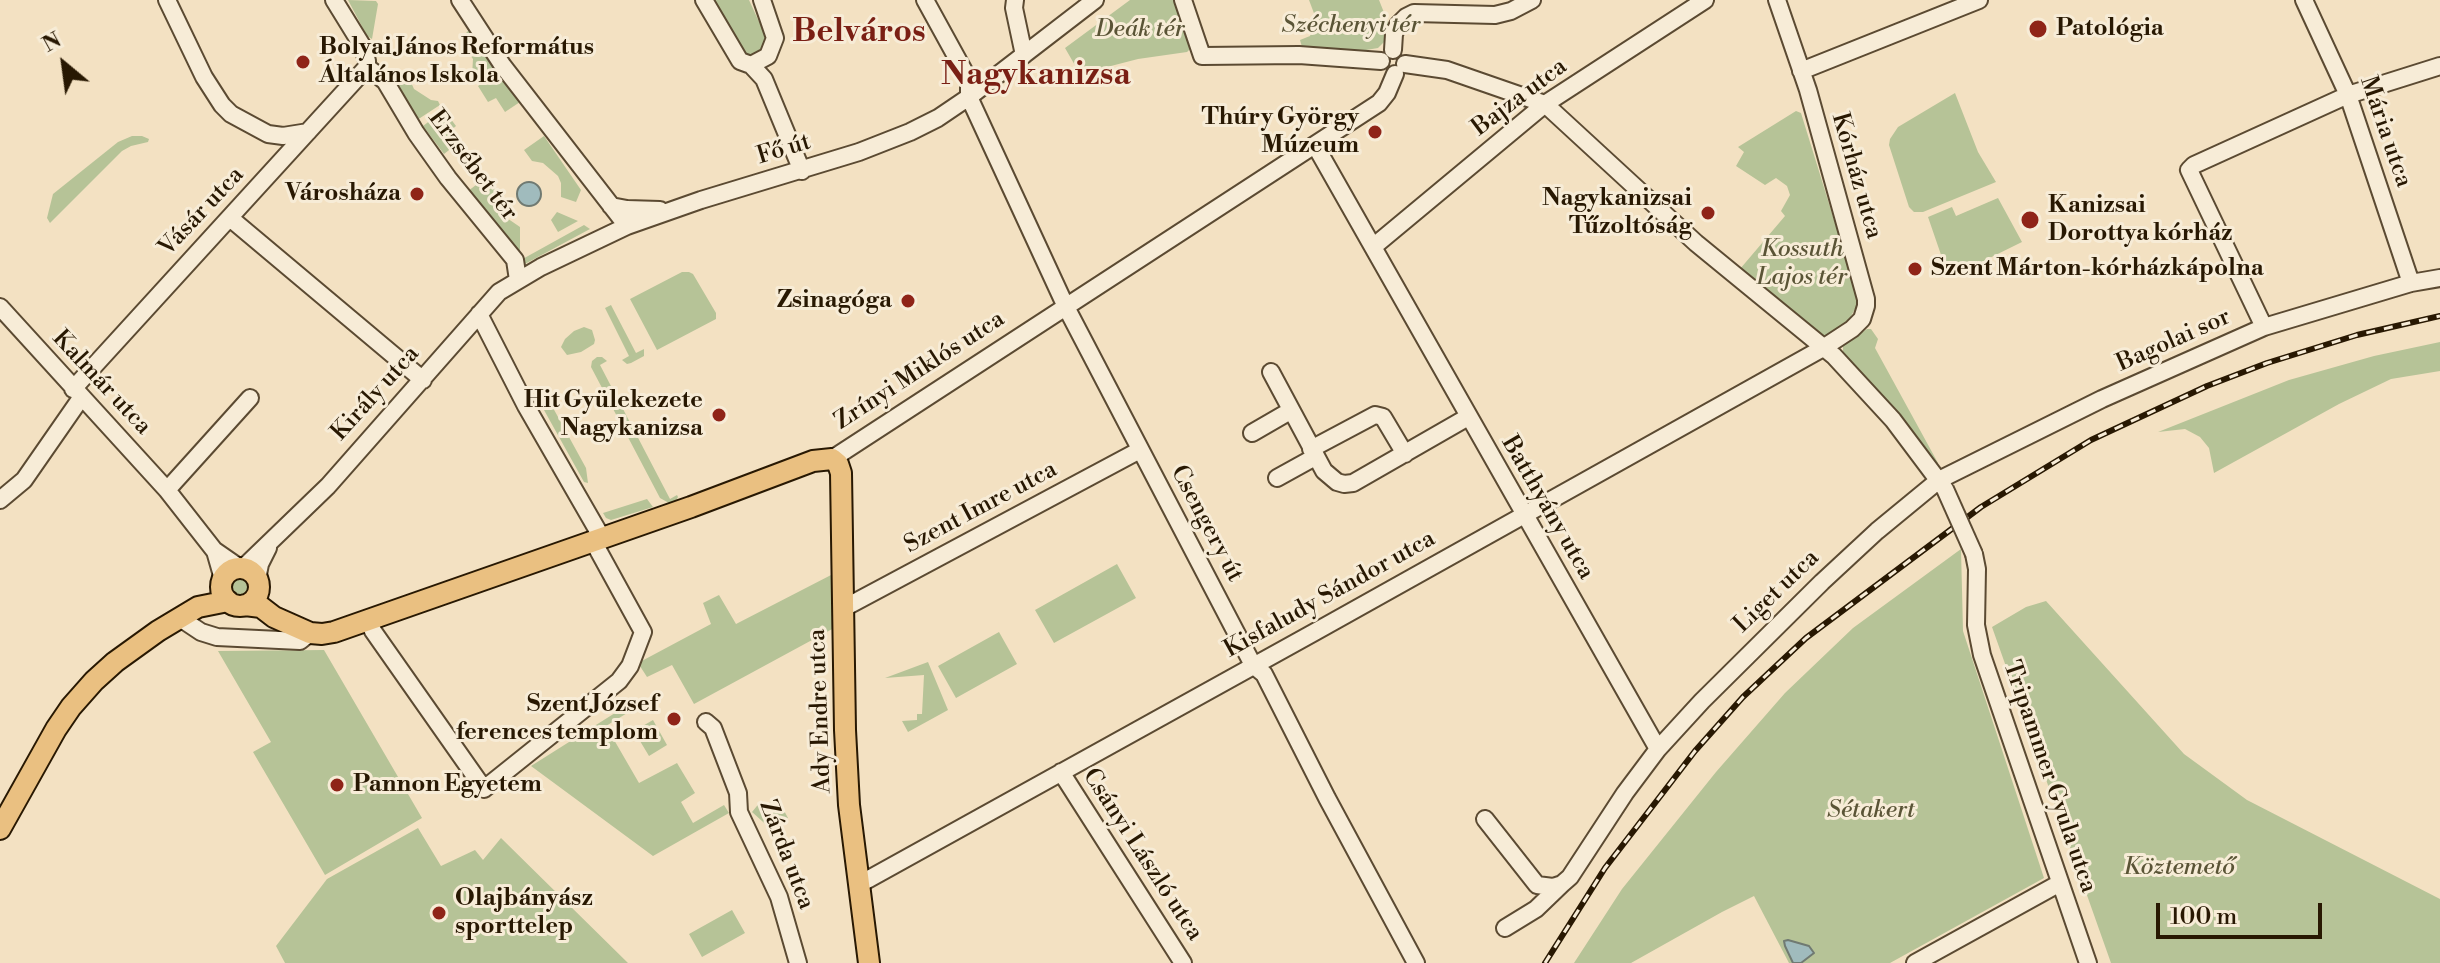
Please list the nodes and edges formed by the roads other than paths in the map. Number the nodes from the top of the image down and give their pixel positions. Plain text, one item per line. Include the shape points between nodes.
1 (167, 0) edge
2 (334, 0) edge
3 (460, 0) edge
4 (704, 0) edge
5 (762, 0) edge
6 (925, 0) edge
7 (1095, 0) edge
8 (1183, 0) edge
9 (1532, 0) edge
10 (1705, 0) edge
11 (1777, 0) edge
12 (1979, 0) edge
13 (2304, 0) edge
14 (1015, 7) edge
15 (1045, 39) junction
16 (1024, 55) junction
17 (1387, 55) junction
18 (751, 65) junction
19 (2440, 66) edge
20 (367, 67) junction
21 (1400, 69) junction
22 (1801, 71) junction
23 (2348, 95) junction
24 (969, 97) junction
25 (1545, 104) junction
26 (308, 132) junction
27 (1315, 145) junction
28 (802, 171) junction
29 (611, 206) junction
30 (670, 211) junction
31 (230, 218) junction
32 (627, 226) junction
33 (1373, 247) junction
34 (2440, 278) edge
35 (518, 280) junction
36 (2411, 283) junction
37 (0, 307) edge
38 (1066, 307) junction
39 (479, 314) junction
40 (2264, 327) junction
41 (1823, 348) junction
42 (1271, 372) dead end
43 (423, 380) junction
44 (77, 394) junction
45 (250, 398) dead end
46 (1290, 411) junction
47 (1468, 417) junction
48 (1252, 433) dead end
49 (1140, 450) junction
50 (1313, 453) junction
51 (1405, 454) junction
52 (832, 459) junction
53 (1277, 478) dead end
54 (1942, 485) junction
55 (167, 490) junction
56 (0, 500) edge
57 (1523, 514) junction
58 (598, 539) junction
59 (239, 585) junction
60 (844, 608) junction
61 (190, 617) junction
62 (369, 621) junction
63 (310, 633) junction
64 (1253, 665) junction
65 (706, 722) dead end
66 (1658, 749) junction
67 (1061, 772) junction
68 (1485, 819) dead end
69 (0, 829) edge
70 (858, 880) junction
71 (2060, 883) junction
72 (1562, 884) junction
73 (1505, 928) dead end
74 (798, 963) edge
75 (869, 963) edge
76 (1183, 963) edge
77 (1416, 963) edge
78 (1915, 963) edge
79 (2088, 963) edge

1 - 26 street via 204,77 231,114 268,134
2 - 20 street, Erzsébet tér via 363,47
3 - 29 street via 503,66
4 - 18 street via 740,61
5 - 18 street via 775,38 768,56
6 - 24 street, Csengery út via 969,80
7 - 15 street
8 - 17 street via 1202,56
9 - 17 street via 1495,15 1414,13 1398,25
10 - 25 street, Bajza utca
11 - 22 street, Kórház utca
12 - 22 street
13 - 23 street, Mária utca
14 - 15 street
14 - 16 street
15 - 16 street
16 - 24 street
17 - 21 street via 1404,56
18 - 28 street via 764,79
19 - 23 street
20 - 26 street, Vásár utca
20 - 35 street, Erzsébet tér via 385,81 448,178 515,260
21 - 25 street via 1447,70
21 - 27 street, Zrínyi Miklós utca via 1379,103
22 - 41 street, Kórház utca via 1866,299 1862,319
23 - 36 street, Mária utca
23 - 40 street via 2189,170
24 - 28 street, Fő út via 910,132
24 - 38 street, Csengery út
25 - 33 street, Bajza utca
25 - 41 street via 1696,243
26 - 31 street, Vásár utca
27 - 33 street, Batthyány utca
27 - 38 street, Zrínyi Miklós utca
28 - 30 street, Fő út
29 - 30 street
29 - 32 street
30 - 32 street, Fő út
31 - 43 street
31 - 44 street, Vásár utca
32 - 35 street, Fő út
33 - 47 street, Batthyány utca
34 - 36 street, Bagolai sor
35 - 39 street, Király utca
36 - 40 street, Bagolai sor
37 - 44 street, Kalmár utca
38 - 49 street, Csengery út
38 - 52 street, Zrínyi Miklós utca
39 - 43 street, Király utca
39 - 58 street
40 - 54 street, Bagolai sor via 2102,399
41 - 54 street via 1893,420
41 - 57 street, Kisfaludy Sándor utca
42 - 46 street
43 - 59 street, Király utca via 270,543 260,564
44 - 55 street, Kalmár utca
44 - 56 street, Vásár utca via 24,480
45 - 55 street
46 - 48 street
46 - 50 street
47 - 51 street
47 - 57 street, Batthyány utca
49 - 60 street, Szent Imre utca
49 - 64 street, Csengery út
50 - 51 street via 1331,478 1344,484
50 - 51 street via 1375,415 1383,417
50 - 53 street
52 - 58 main road, Zrínyi Miklós utca via 813,461
52 - 60 main road, Ady Endre utca via 841,473
54 - 66 street, Liget utca via 1877,531 1761,640
54 - 71 street, Tripammer Gyula utca, bridge via 1974,554 1982,655
55 - 59 street, Kalmár utca
57 - 64 street, Kisfaludy Sándor utca
57 - 66 street, Batthyány utca
58 - 62 main road, Zrínyi Miklós utca
58 - 62 street via 643,632 630,666 619,681 484,789
59 - 61 main road, Király utca
59 - 63 main road via 274,617
60 - 70 main road, Ady Endre utca via 845,730
61 - 63 street via 209,635 239,640 300,641
61 - 69 main road, Király utca via 115,662 79,697
62 - 63 main road, Zrínyi Miklós utca
64 - 67 street, Kisfaludy Sándor utca
64 - 77 street, Csengery út via 1264,674
65 - 74 street, Zárda utca via 738,793 739,812 779,897
66 - 72 street
67 - 70 street, Kisfaludy Sándor utca via 867,880
67 - 76 street, Csányi László utca
68 - 72 street via 1537,885
70 - 75 main road, Ady Endre utca
71 - 78 street
71 - 79 street, Tripammer Gyula utca
72 - 73 street

